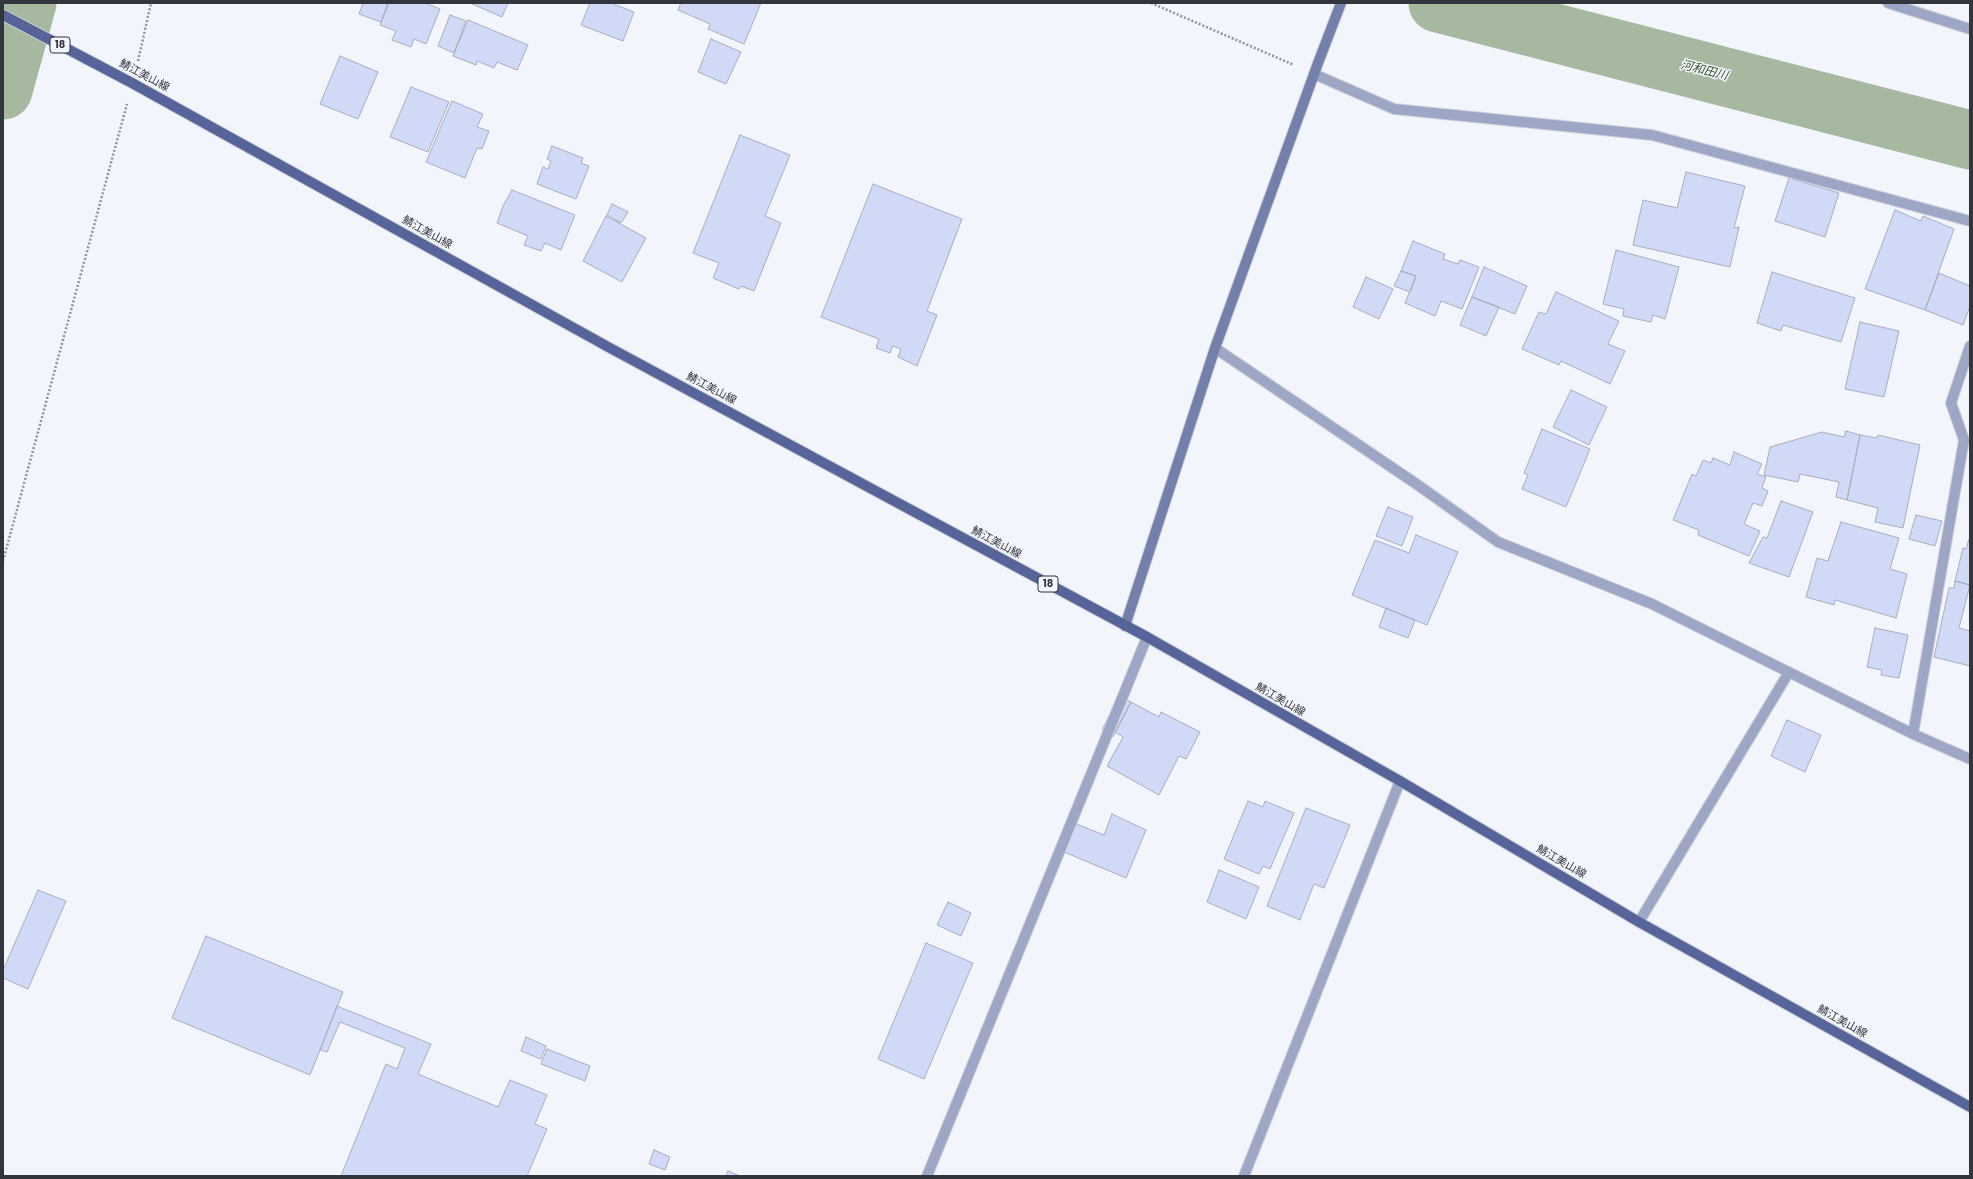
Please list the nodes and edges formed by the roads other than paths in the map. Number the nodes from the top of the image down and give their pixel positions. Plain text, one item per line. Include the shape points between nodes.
1 (1341, 3) edge
2 (1888, 3) edge
3 (3, 14) edge
4 (1970, 29) edge
5 (1314, 74) junction
6 (1970, 221) edge
7 (1970, 346) edge
8 (1215, 348) junction
9 (1125, 626) junction
10 (1147, 637) junction
11 (1789, 672) junction
12 (1913, 734) junction
13 (1970, 759) edge
14 (1400, 782) junction
15 (1639, 922) junction
16 (1970, 1107) edge
17 (927, 1176) edge
18 (1244, 1176) edge

1 - 5 street
2 - 4 street
3 - 9 main road, 鯖江美山線 / 18 via 603,344
5 - 6 street via 1394,108 1652,135
5 - 8 street
7 - 12 street via 1951,403 1964,440
8 - 9 street
8 - 11 street via 1498,542 1652,604
9 - 10 main road, 鯖江美山線 / 18
10 - 14 main road, 鯖江美山線 / 18
10 - 17 street
11 - 12 street
11 - 15 street
12 - 13 street
14 - 15 main road, 鯖江美山線 / 18
14 - 18 street
15 - 16 main road, 鯖江美山線 / 18

